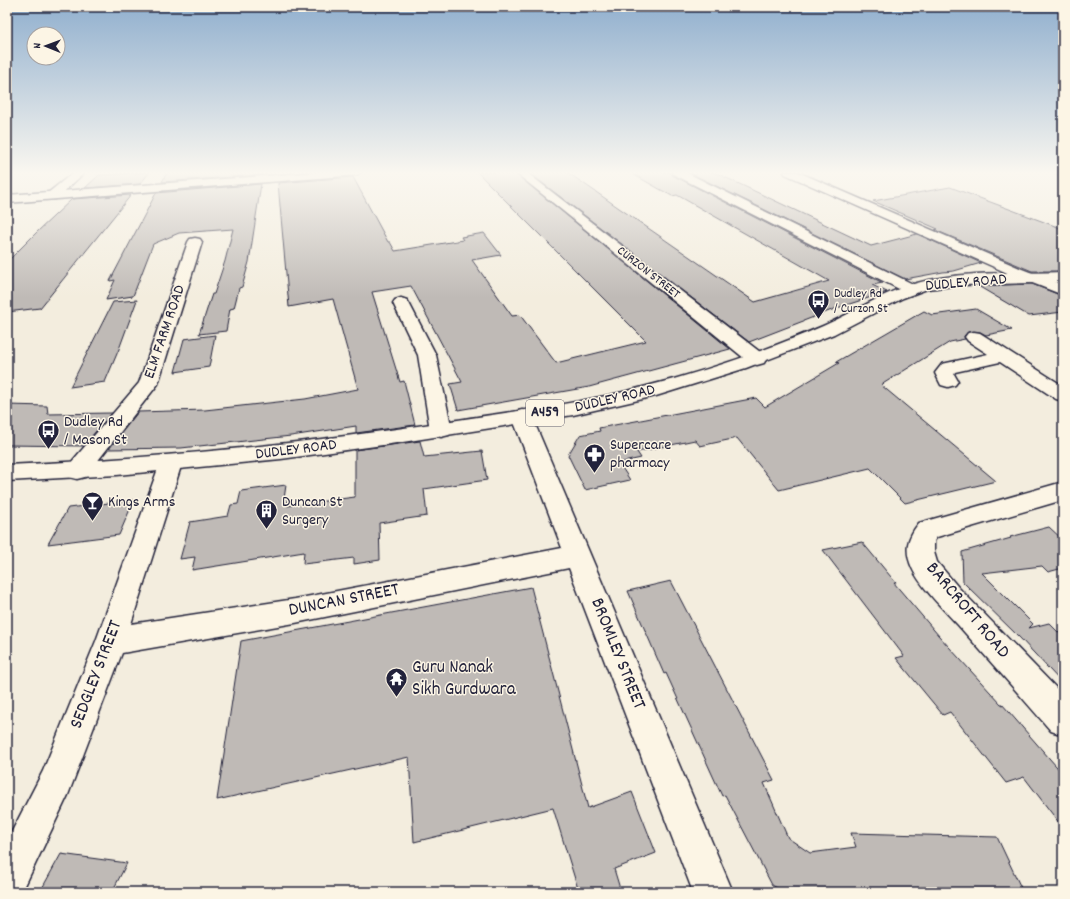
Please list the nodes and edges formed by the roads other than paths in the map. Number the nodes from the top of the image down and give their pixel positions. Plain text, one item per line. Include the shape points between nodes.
1 (573, 214) edge
2 (761, 214) edge
3 (885, 214) edge
4 (195, 242) dead end
5 (1032, 278) junction
6 (1063, 278) edge
7 (911, 289) junction
8 (1063, 290) edge
9 (402, 303) dead end
10 (974, 337) dead end
11 (1004, 356) junction
12 (757, 359) junction
13 (948, 381) dead end
14 (1063, 395) edge
15 (522, 417) junction
16 (441, 430) junction
17 (171, 464) junction
18 (77, 471) junction
19 (7, 473) edge
20 (1063, 491) edge
21 (577, 556) junction
22 (111, 641) junction
23 (1063, 719) edge
24 (7, 881) edge
25 (713, 892) edge

1 - 12 main road, CURZON STREET
2 - 7 main road
3 - 5 main road
4 - 18 main road, ELM FARM ROAD via 148,384
5 - 6 main road, DUDLEY ROAD / A459
5 - 7 main road, DUDLEY ROAD / A459 via 949,281
5 - 8 main road
7 - 12 main road, DUDLEY ROAD / A459 via 837,326
9 - 16 main road via 427,355
10 - 11 main road
11 - 13 main road via 949,368 944,373
11 - 14 main road
12 - 15 main road, DUDLEY ROAD / A459 via 647,393
15 - 16 main road, DUDLEY ROAD / A459
15 - 21 main road, BROMLEY STREET
16 - 17 main road, DUDLEY ROAD / A459 via 290,452
17 - 18 main road, DUDLEY ROAD / A459
17 - 22 main road, SEDGLEY STREET
18 - 19 main road, DUDLEY ROAD / A459
20 - 23 main road, BARCROFT ROAD via 928,530 921,539 921,552 925,567 948,595
21 - 22 main road, DUNCAN STREET via 295,611
21 - 25 main road, BROMLEY STREET
22 - 24 main road, SEDGLEY STREET via 56,783

